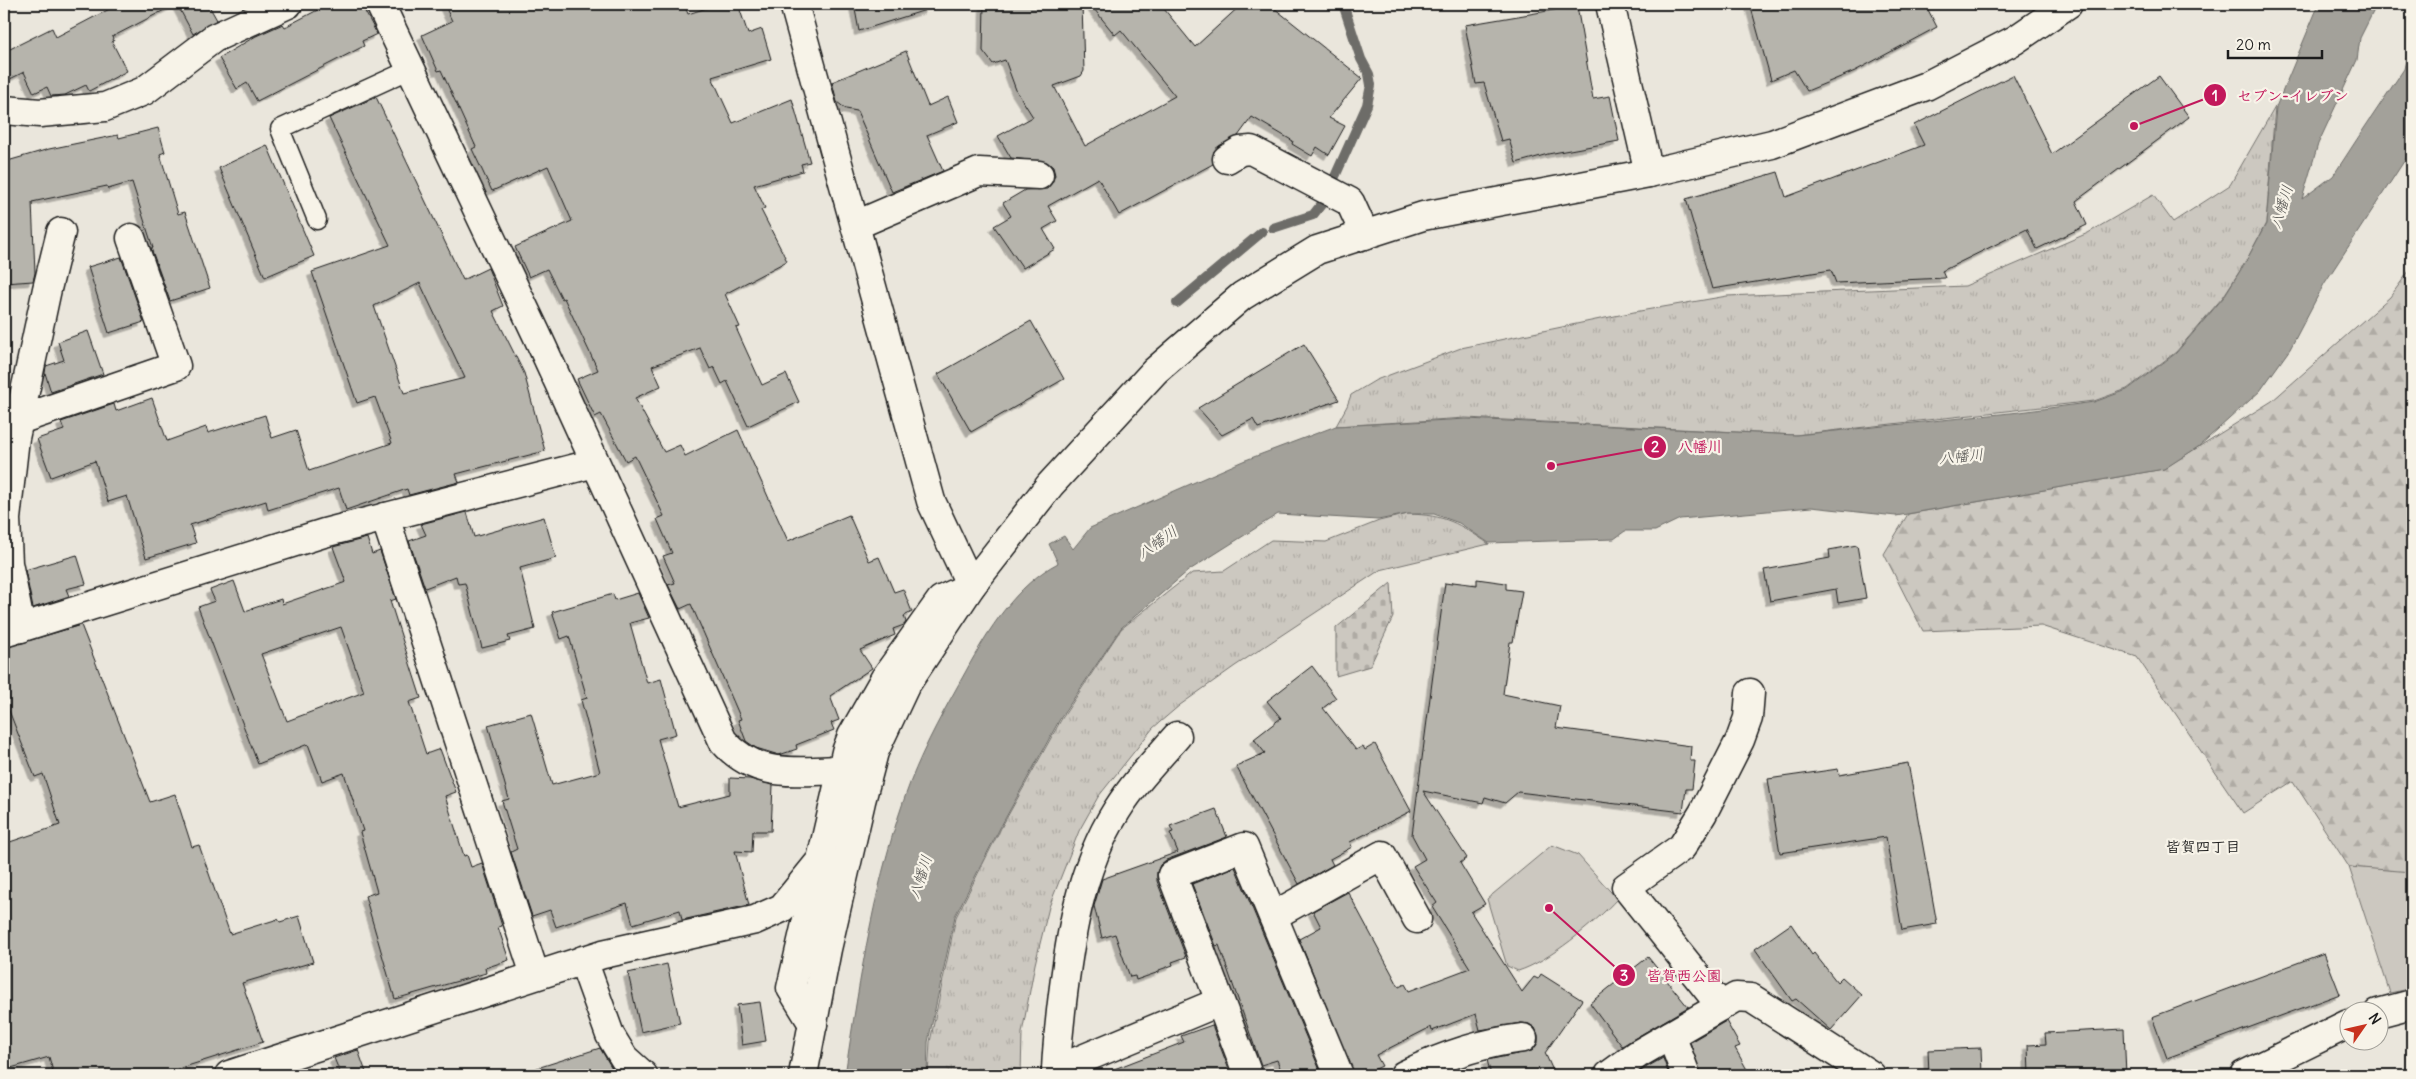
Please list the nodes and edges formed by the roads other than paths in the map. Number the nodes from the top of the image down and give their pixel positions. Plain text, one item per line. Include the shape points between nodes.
1 (285, 4) edge
2 (380, 4) edge
3 (794, 4) edge
4 (1610, 4) edge
5 (2068, 4) edge
6 (411, 69) junction
7 (4, 110) edge
8 (1228, 159) dead end
9 (1649, 173) junction
10 (1039, 175) dead end
11 (317, 220) dead end
12 (856, 224) junction
13 (61, 232) dead end
14 (1365, 235) junction
15 (131, 238) dead end
16 (19, 420) junction
17 (595, 463) junction
18 (385, 517) junction
19 (970, 586) junction
20 (12, 631) edge
21 (1750, 694) dead end
22 (1177, 736) dead end
23 (840, 770) junction
24 (821, 860) junction
25 (1273, 916) junction
26 (1417, 919) dead end
27 (583, 960) junction
28 (535, 975) junction
29 (1219, 1002) junction
30 (2412, 1004) edge
31 (1721, 1006) junction
32 (2388, 1010) edge
33 (813, 1024) junction
34 (2338, 1029) edge
35 (1671, 1035) junction
36 (1523, 1038) dead end
37 (1056, 1073) edge
38 (229, 1075) edge
39 (643, 1075) edge
40 (803, 1075) edge
41 (1248, 1075) edge
42 (1339, 1075) edge
43 (1404, 1075) edge
44 (1609, 1075) edge
45 (1686, 1075) edge
46 (1871, 1075) edge
47 (2244, 1075) edge

1 - 7 street via 214,38 144,92 105,107 40,113
2 - 6 street
3 - 12 street
4 - 9 street
5 - 9 street via 2015,40 1926,86 1772,144
6 - 11 lane via 280,129
6 - 17 street
8 - 14 street via 1240,151 1250,150 1350,202
9 - 14 street via 1423,216
10 - 12 street via 979,172
12 - 19 street via 931,501
13 - 16 street
14 - 19 street via 1317,250 1242,296 1155,371 1050,485
15 - 16 street via 176,366
16 - 20 street via 6,519
17 - 18 street
17 - 23 street via 723,741 734,754 751,765 800,771
18 - 20 street via 324,533
18 - 28 street
19 - 23 street via 941,600 885,678 852,736
19 - 33 street via 905,686 874,752 827,949
21 - 31 street via 1748,718 1740,740 1682,847 1626,887
22 - 37 street via 1132,787 1094,855 1079,899 1067,956
23 - 24 street
24 - 27 street via 782,908 755,920
24 - 33 street via 791,988
25 - 26 street via 1382,855
25 - 29 street via 1244,848 1172,875
25 - 42 street
27 - 28 street
27 - 39 street via 610,1036 624,1058
28 - 38 street
29 - 37 street
29 - 41 street
30 - 32 street
31 - 35 street
31 - 46 street via 1736,997 1751,998
33 - 40 street
34 - 47 street
35 - 44 street
35 - 45 street
36 - 43 street via 1493,1041 1442,1057

